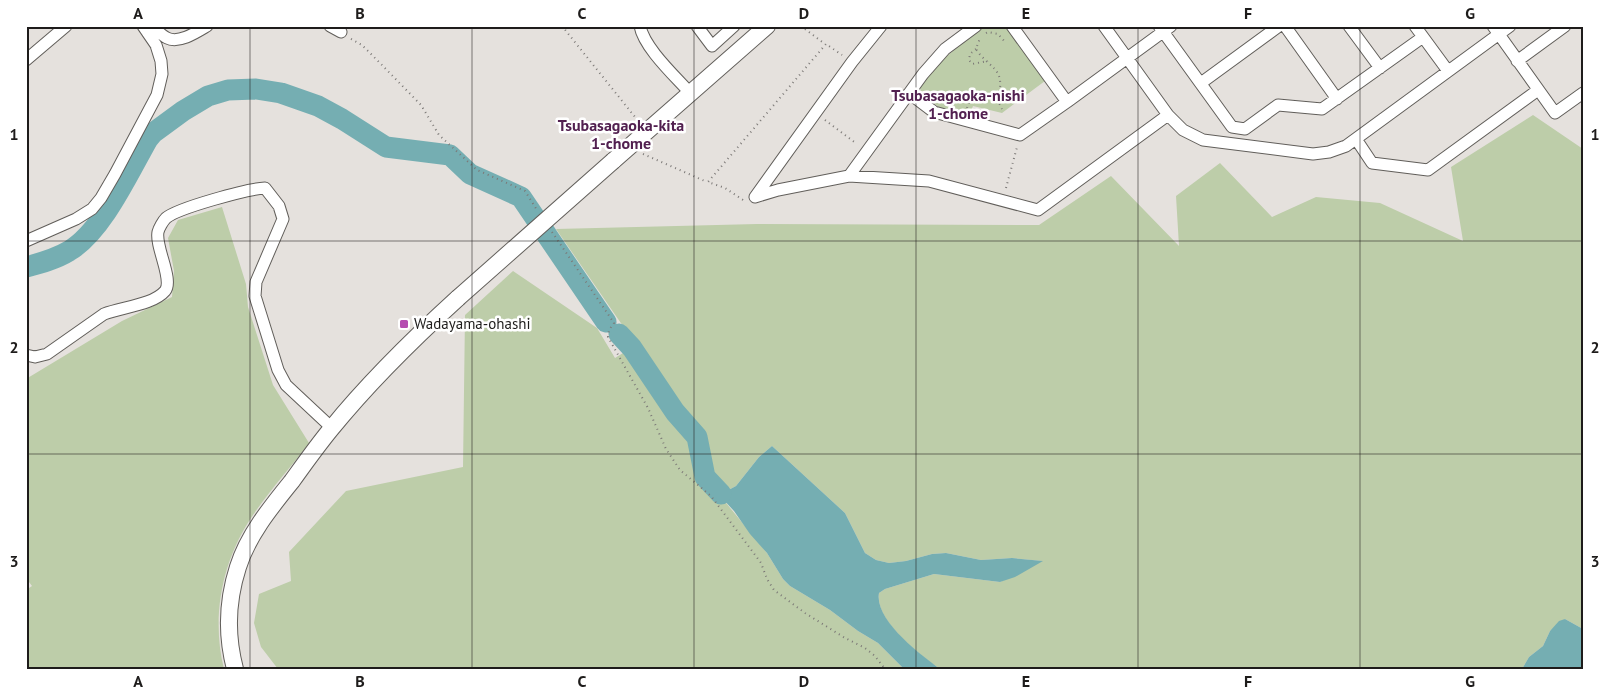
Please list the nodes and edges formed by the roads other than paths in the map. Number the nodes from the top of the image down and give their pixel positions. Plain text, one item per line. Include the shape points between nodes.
1 (66, 26) edge
2 (143, 26) edge
3 (151, 26) edge
4 (207, 26) edge
5 (330, 26) edge
6 (640, 26) edge
7 (697, 26) edge
8 (734, 26) edge
9 (767, 26) edge
10 (881, 26) edge
11 (976, 26) edge
12 (1012, 26) edge
13 (1104, 26) edge
14 (1279, 26) edge
15 (1285, 26) edge
16 (1350, 26) edge
17 (1415, 26) edge
18 (1510, 26) edge
19 (1565, 26) edge
20 (1165, 28) edge
21 (1496, 30) edge
22 (341, 32) road end
23 (1423, 37) junction
24 (1127, 58) junction
25 (26, 60) edge
26 (1518, 61) junction
27 (1380, 68) junction
28 (1448, 71) junction
29 (1201, 83) junction
30 (1538, 90) junction
31 (910, 92) junction
32 (1583, 93) edge
33 (690, 94) junction
34 (1337, 99) junction
35 (1067, 102) junction
36 (1168, 115) junction
37 (1356, 139) junction
38 (849, 176) junction
39 (26, 240) edge
40 (26, 355) edge
41 (332, 428) junction
42 (235, 669) edge

1 - 25 street
2 - 39 street via 156,45 162,74 157,95 116,174 92,209
3 - 4 street via 167,38 176,40
5 - 22 street
6 - 33 street via 648,44
7 - 8 street via 712,46
9 - 33 street
10 - 38 street via 755,197
11 - 31 street via 945,49
12 - 35 street
13 - 24 street
14 - 29 street
15 - 34 street
16 - 27 street
17 - 23 street
18 - 21 street
19 - 26 street
20 - 24 street
20 - 29 street
21 - 26 street
21 - 28 street
23 - 27 street
23 - 28 street
24 - 35 street
24 - 36 street
26 - 30 street
27 - 34 street
28 - 37 street
29 - 34 street via 1232,127 1245,129 1278,105 1322,109
30 - 32 street via 1555,113
30 - 37 street via 1428,170 1372,163
31 - 35 street via 934,112 1020,135
31 - 38 street
33 - 41 street, bridge via 413,339
36 - 37 street via 1183,130 1203,140 1288,151 1329,152
36 - 38 street via 1038,210 929,181
40 - 41 street via 47,354 104,314 160,296 167,289 168,280 158,231 164,219 225,197 264,188 280,206 283,219 256,282 254,296 286,386
41 - 42 street via 252,535 238,566 228,622

